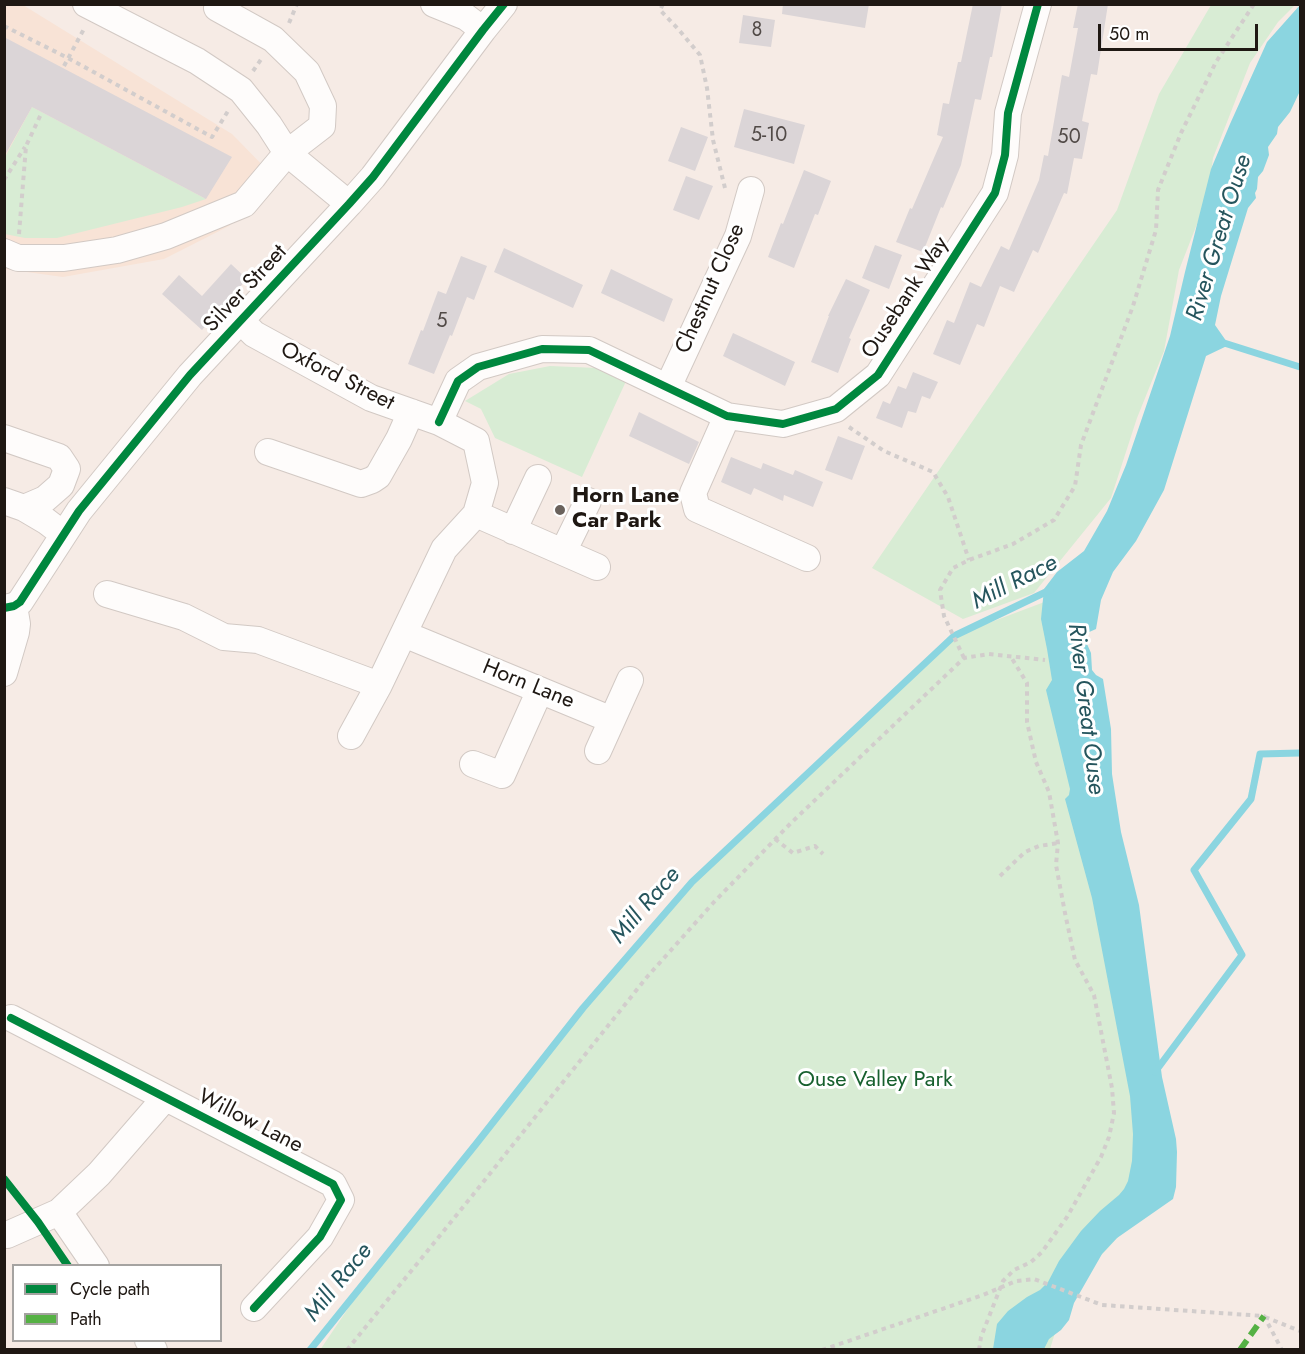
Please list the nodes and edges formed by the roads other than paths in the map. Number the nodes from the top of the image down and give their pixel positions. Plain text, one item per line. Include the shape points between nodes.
1 (434, 4) edge
2 (504, 4) edge
3 (1038, 4) edge
4 (90, 7) edge
5 (217, 8) dead end
6 (483, 30) junction
7 (286, 153) junction
8 (739, 192) road end
9 (350, 204) junction
10 (11, 255) edge
11 (241, 321) junction
12 (668, 387) junction
13 (411, 412) junction
14 (727, 416) junction
15 (439, 422) junction
16 (4, 438) edge
17 (268, 452) dead end
18 (538, 478) dead end
19 (588, 501) dead end
20 (14, 505) edge
21 (476, 514) junction
22 (513, 531) junction
23 (63, 534) junction
24 (563, 552) junction
25 (807, 558) dead end
26 (597, 567) dead end
27 (107, 594) dead end
28 (13, 605) edge
29 (404, 634) junction
30 (4, 673) edge
31 (630, 680) dead end
32 (380, 685) junction
33 (540, 690) junction
34 (612, 720) junction
35 (351, 736) dead end
36 (598, 751) dead end
37 (473, 764) dead end
38 (11, 1018) dead end
39 (165, 1098) junction
40 (59, 1212) junction
41 (4, 1234) edge
42 (95, 1264) edge
43 (254, 1308) dead end

1 - 6 street via 466,16
2 - 6 street, Silver Street
3 - 14 street, Ousebank Way via 1008,113 1005,155 995,193 878,375 836,409 783,424
4 - 7 street via 196,61 241,90
5 - 7 street via 273,39 308,72 323,106 322,126
6 - 9 street, Silver Street
7 - 9 street
7 - 10 street via 244,204 166,236 117,250 64,258
8 - 12 street, Chestnut Close via 738,236
9 - 11 street, Silver Street
11 - 13 street, Oxford Street via 254,334 371,398
11 - 23 street, Silver Street via 190,375
12 - 14 street, Ousebank Way
12 - 15 street, Ousebank Way via 589,350 542,350 478,367 458,381
13 - 15 street, Oxford Street
13 - 17 street via 378,476 361,484
14 - 25 street via 693,493 697,509
15 - 21 street via 476,441 485,483
16 - 20 street via 59,458 67,470 61,485 45,499
18 - 22 street
19 - 24 street
20 - 23 street
21 - 22 street
21 - 29 street via 444,549
22 - 24 street
23 - 28 street, Silver Street
24 - 26 street
27 - 32 street via 184,617 224,637 258,640
28 - 30 street via 16,632
29 - 32 street
29 - 33 street, Horn Lane
31 - 34 street
32 - 35 street
33 - 34 street, Horn Lane
33 - 37 street via 502,775
34 - 36 street
38 - 39 street, Willow Lane
39 - 40 street, Willow Lane via 99,1174
39 - 43 street, Willow Lane via 333,1184 341,1200 320,1237
40 - 41 street, Willow Lane
40 - 42 street

